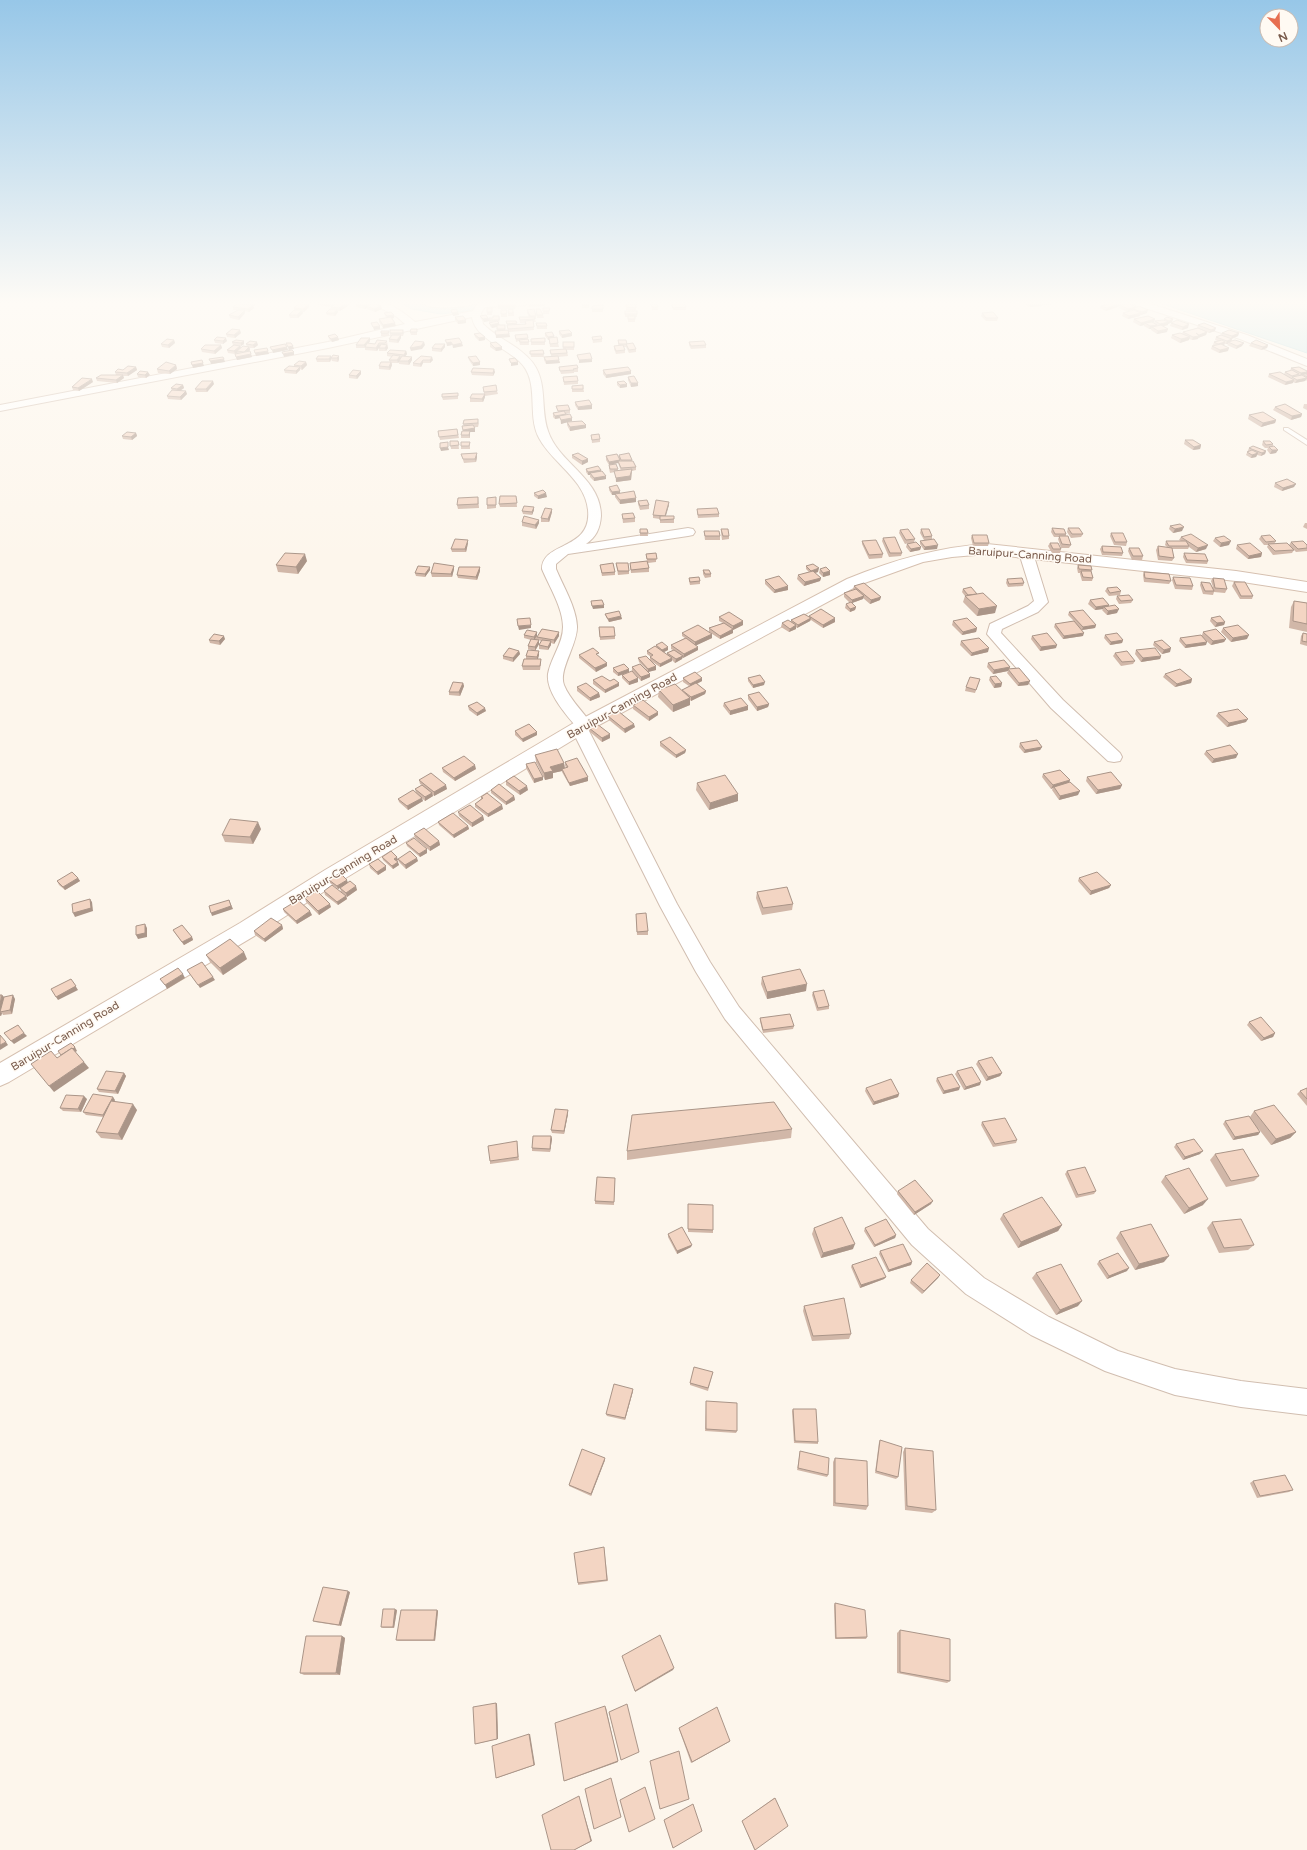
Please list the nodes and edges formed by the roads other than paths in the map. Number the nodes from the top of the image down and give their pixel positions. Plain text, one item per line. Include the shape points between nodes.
1 (101, 388) edge
2 (535, 388) edge
3 (0, 408) edge
4 (1286, 429) dead end
5 (1307, 443) edge
6 (688, 532) dead end
7 (560, 552) junction
8 (1026, 553) junction
9 (1307, 587) edge
10 (581, 727) junction
11 (1114, 757) dead end
12 (0, 1075) edge
13 (1307, 1402) edge

1 - 3 street
2 - 7 street via 540,427 546,439 581,480 593,500 593,526 586,537 576,545
4 - 5 lane
6 - 7 street
7 - 10 street via 549,563 549,569 568,615 570,627 567,645 556,673 556,684
8 - 9 main road, Baruipur-Canning Road via 1236,576
8 - 10 main road, Baruipur-Canning Road via 987,549 961,550 937,553 887,568 853,582
8 - 11 street via 1041,602 1033,609 995,627 994,634 1057,704
10 - 12 main road, Baruipur-Canning Road via 248,929
10 - 13 street via 669,906 732,1013 920,1237 945,1261 975,1286 1034,1322 1114,1362 1175,1382

